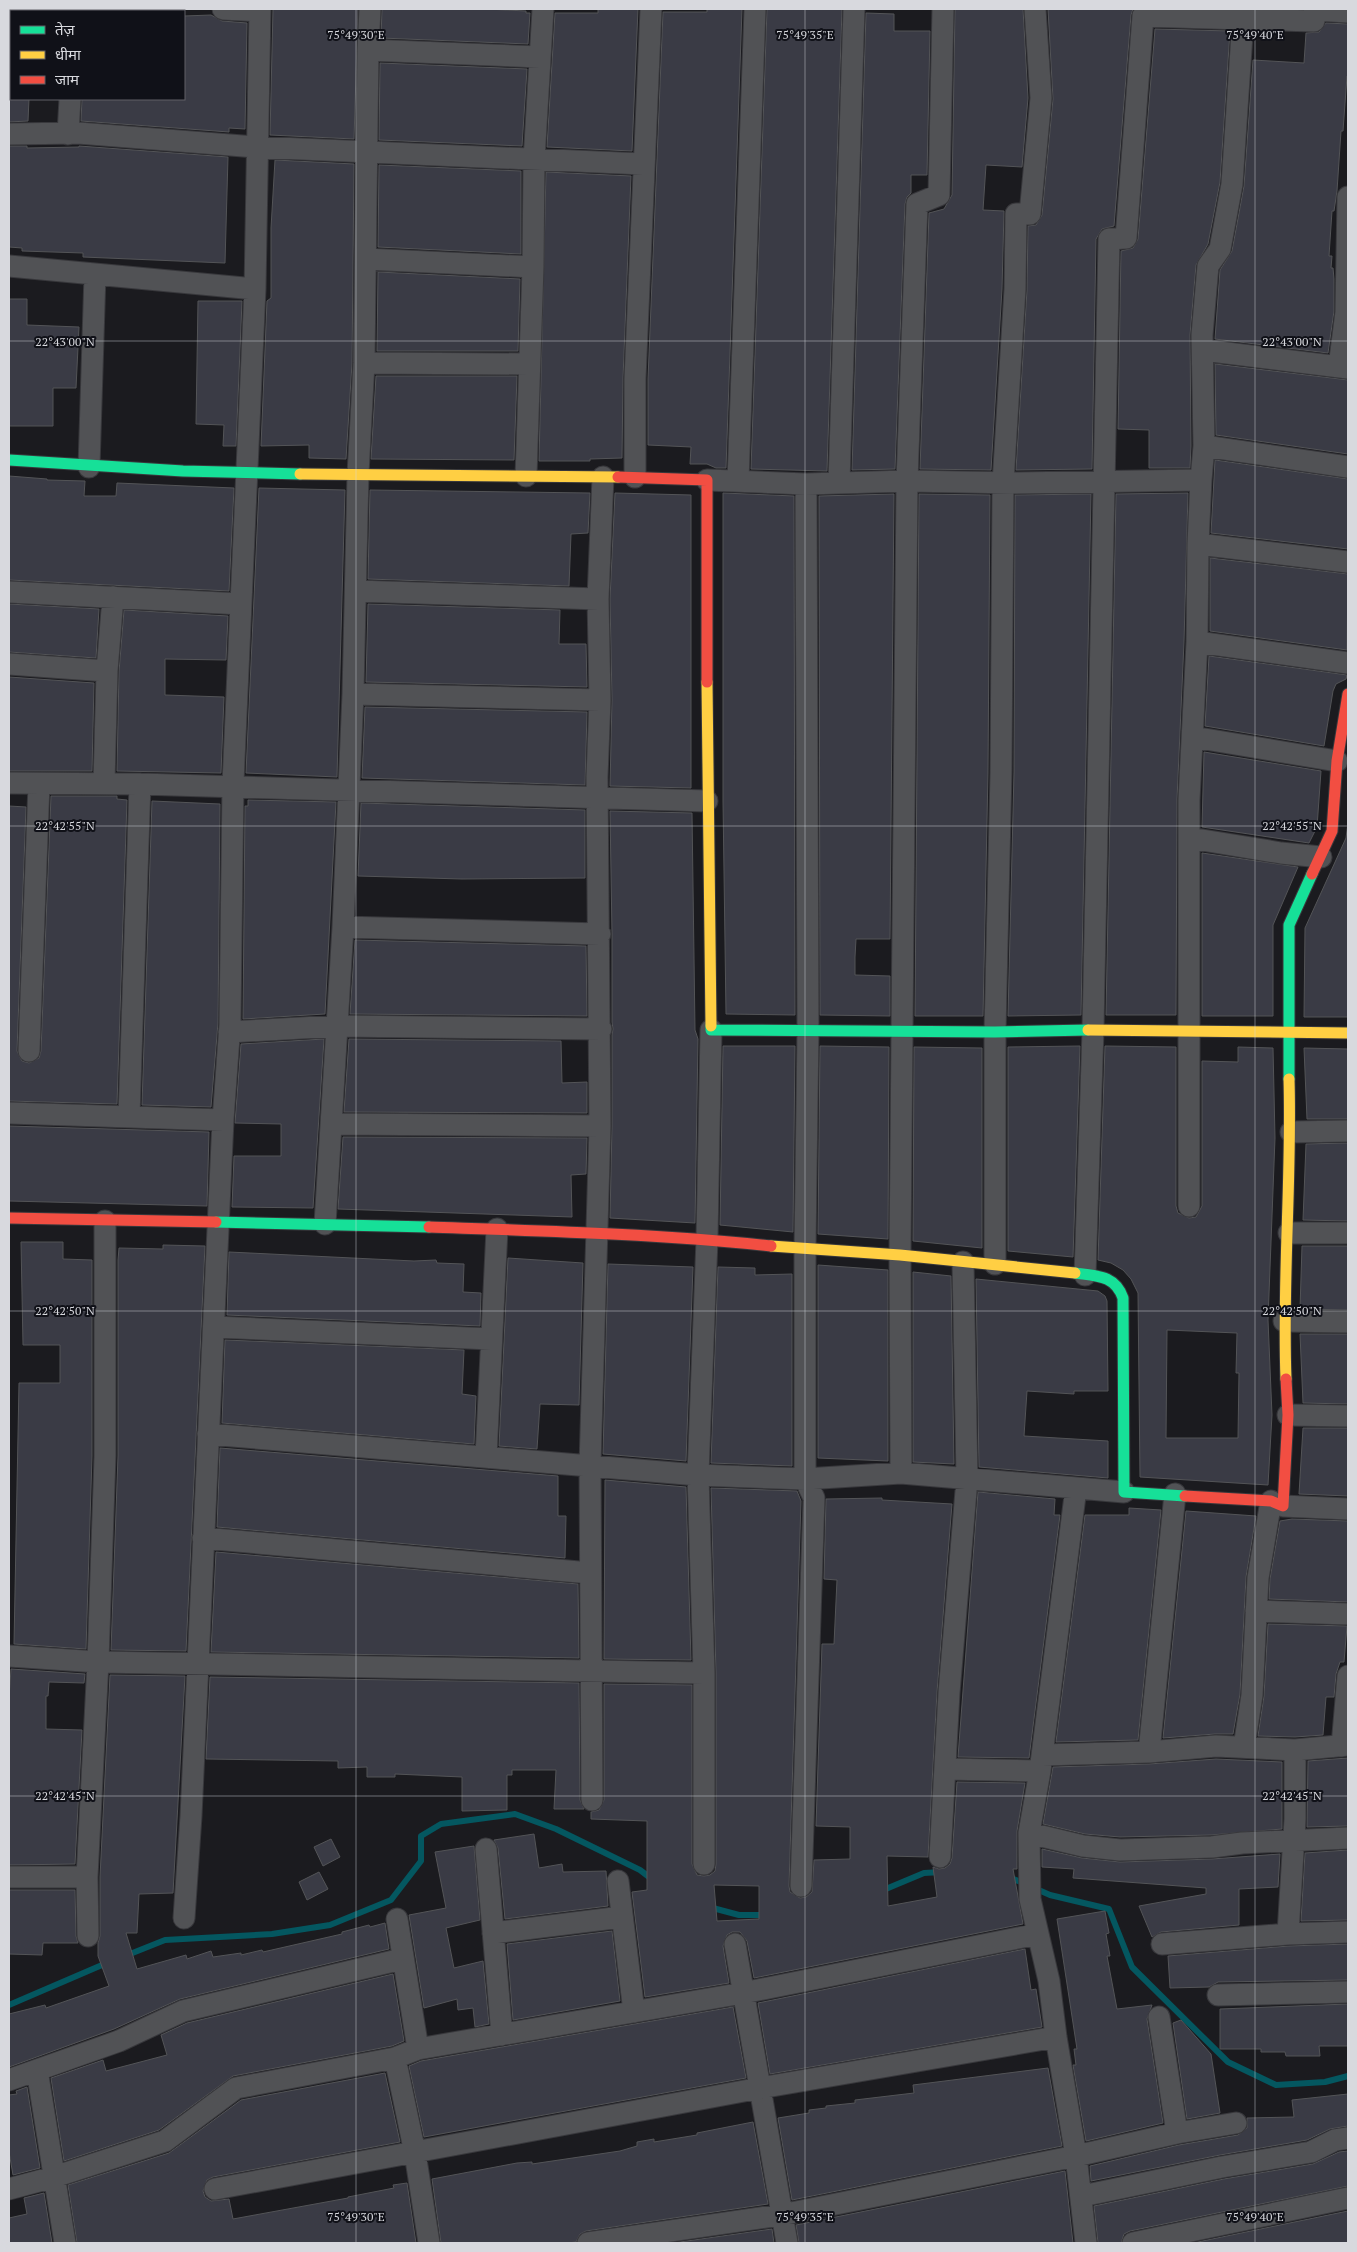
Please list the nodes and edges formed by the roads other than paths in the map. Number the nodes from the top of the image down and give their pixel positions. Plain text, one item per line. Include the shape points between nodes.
1 (223, 9) edge
2 (370, 9) edge
3 (543, 9) edge
4 (650, 9) edge
5 (755, 9) edge
6 (854, 9) edge
7 (942, 9) edge
8 (1035, 9) edge
9 (1315, 9) edge
10 (260, 10) edge
11 (1348, 12) edge
12 (1146, 13) edge
13 (1244, 19) junction
14 (368, 50) junction
15 (540, 57) junction
16 (70, 100) edge
17 (9, 134) edge
18 (68, 134) junction
19 (256, 147) junction
20 (368, 151) junction
21 (534, 160) junction
22 (643, 164) junction
23 (1348, 197) edge
24 (1347, 220) edge
25 (366, 259) junction
26 (9, 266) edge
27 (533, 267) junction
28 (95, 274) junction
29 (255, 289) junction
30 (1203, 350) junction
31 (364, 363) junction
32 (529, 364) junction
33 (1344, 368) edge
34 (1204, 446) junction
35 (9, 460) edge
36 (89, 467) junction
37 (1348, 467) edge
38 (247, 472) junction
39 (358, 474) junction
40 (526, 476) junction
41 (603, 477) junction
42 (635, 477) junction
43 (707, 480) junction
44 (1201, 480) junction
45 (738, 481) junction
46 (907, 481) junction
47 (1103, 481) junction
48 (839, 483) junction
49 (1003, 483) junction
50 (806, 484) junction
51 (1198, 544) junction
52 (1348, 562) edge
53 (356, 591) junction
54 (9, 592) edge
55 (113, 597) junction
56 (598, 599) junction
57 (241, 604) junction
58 (1196, 642) junction
59 (1348, 663) edge
60 (9, 664) edge
61 (107, 671) junction
62 (353, 694) junction
63 (1348, 694) edge
64 (600, 700) junction
65 (1193, 737) junction
66 (1337, 761) junction
67 (9, 783) edge
68 (104, 783) junction
69 (40, 784) junction
70 (140, 784) junction
71 (234, 788) junction
72 (349, 790) junction
73 (597, 798) junction
74 (707, 801) junction
75 (1190, 838) junction
76 (1321, 857) junction
77 (343, 927) junction
78 (600, 934) junction
79 (337, 1026) junction
80 (601, 1029) junction
81 (711, 1030) junction
82 (808, 1030) junction
83 (1092, 1030) junction
84 (902, 1031) junction
85 (229, 1032) junction
86 (995, 1032) junction
87 (1188, 1032) junction
88 (1348, 1033) edge
89 (1288, 1034) junction
90 (29, 1051) dead end
91 (9, 1113) edge
92 (128, 1117) junction
93 (223, 1120) junction
94 (332, 1124) junction
95 (600, 1126) junction
96 (1348, 1131) edge
97 (1291, 1132) junction
98 (1189, 1206) dead end
99 (9, 1218) edge
100 (105, 1221) junction
101 (218, 1222) junction
102 (325, 1224) junction
103 (497, 1229) junction
104 (597, 1232) junction
105 (1289, 1233) junction
106 (1348, 1233) edge
107 (707, 1239) junction
108 (805, 1249) junction
109 (900, 1254) junction
110 (963, 1262) junction
111 (995, 1264) junction
112 (1085, 1275) junction
113 (1284, 1321) junction
114 (1348, 1322) edge
115 (214, 1327) junction
116 (491, 1339) junction
117 (1288, 1415) junction
118 (1348, 1416) edge
119 (208, 1434) junction
120 (486, 1457) junction
121 (590, 1466) junction
122 (901, 1473) junction
123 (698, 1475) junction
124 (805, 1479) junction
125 (967, 1479) junction
126 (1076, 1488) junction
127 (1124, 1492) junction
128 (1176, 1494) junction
129 (1277, 1503) junction
130 (1348, 1508) edge
131 (203, 1538) junction
132 (590, 1573) junction
133 (1256, 1611) junction
134 (1348, 1614) edge
135 (9, 1656) edge
136 (98, 1662) junction
137 (197, 1662) junction
138 (590, 1671) junction
139 (704, 1673) junction
140 (1348, 1676) edge
141 (1345, 1746) edge
142 (1244, 1747) junction
143 (1295, 1750) junction
144 (1149, 1752) junction
145 (1041, 1763) junction
146 (945, 1769) junction
147 (592, 1800) dead end
148 (1029, 1833) junction
149 (1348, 1838) edge
150 (1293, 1842) junction
151 (486, 1849) dead end
152 (940, 1857) dead end
153 (704, 1864) dead end
154 (9, 1877) edge
155 (87, 1877) junction
156 (618, 1881) dead end
157 (801, 1886) dead end
158 (622, 1917) junction
159 (184, 1918) dead end
160 (397, 1919) dead end
161 (1348, 1932) edge
162 (494, 1933) junction
163 (1038, 1934) junction
164 (1288, 1934) junction
165 (88, 1936) dead end
166 (735, 1944) dead end
167 (1162, 1944) dead end
168 (402, 1959) junction
169 (1348, 1992) edge
170 (743, 1993) junction
171 (1218, 1995) dead end
172 (634, 2012) junction
173 (1159, 2017) dead end
174 (502, 2035) junction
175 (1056, 2037) junction
176 (418, 2049) junction
177 (395, 2058) junction
178 (37, 2070) junction
179 (9, 2080) edge
180 (760, 2088) junction
181 (1236, 2123) dead end
182 (1177, 2133) junction
183 (1348, 2138) edge
184 (415, 2153) junction
185 (1076, 2156) junction
186 (54, 2177) junction
187 (9, 2189) edge
188 (215, 2189) dead end
189 (1082, 2196) junction
190 (1348, 2198) edge
191 (781, 2215) junction
192 (65, 2243) edge
193 (429, 2243) edge
194 (588, 2243) edge
195 (787, 2243) edge
196 (1086, 2243) edge
197 (1132, 2243) edge

1 - 10 street
2 - 14 street
3 - 15 street
4 - 22 street
5 - 45 street
6 - 48 street
7 - 46 street via 939,195 917,204
8 - 49 street via 1041,98 1030,214 1016,214 1015,289
9 - 11 street
9 - 13 street via 1314,21
10 - 19 street
12 - 13 street
12 - 47 street via 1126,238 1109,240
13 - 30 street via 1232,184 1220,249 1208,266
14 - 15 street
14 - 20 street
15 - 21 street
16 - 18 street
17 - 18 street
18 - 19 street
19 - 20 street
19 - 29 street
20 - 21 street
20 - 25 street
21 - 22 street
21 - 27 street
22 - 42 street
23 - 24 street
24 - 33 street
25 - 27 street
25 - 31 street
26 - 28 street
27 - 32 street
28 - 29 street
28 - 36 street
29 - 38 street
30 - 33 street
30 - 34 street
31 - 32 street
31 - 39 street
32 - 40 street
34 - 37 street
34 - 44 street
35 - 36 street
36 - 38 street
38 - 39 street
38 - 57 street
39 - 40 street
39 - 53 street
40 - 41 street
41 - 42 street
41 - 56 street
42 - 43 street
43 - 45 street
43 - 74 street
44 - 47 street
44 - 51 street
45 - 50 street
46 - 48 street
46 - 49 street
46 - 84 street
47 - 49 street
47 - 83 street
48 - 50 street
49 - 86 street
50 - 82 street
51 - 52 street
51 - 58 street
53 - 56 street
53 - 62 street
54 - 55 street
55 - 57 street
55 - 61 street
56 - 64 street
57 - 71 street
58 - 59 street
58 - 65 street
60 - 61 street
61 - 68 street
62 - 64 street
62 - 72 street
63 - 66 street
64 - 73 street
65 - 66 street
65 - 75 street
66 - 76 street via 1332,831
67 - 69 street
68 - 69 street
68 - 70 street
69 - 90 street
70 - 71 street
70 - 92 street
71 - 72 street
71 - 85 street
72 - 73 street
72 - 77 street
73 - 74 street
73 - 78 street
74 - 81 street
75 - 76 street
75 - 87 street
76 - 89 street via 1290,925
77 - 78 street
77 - 79 street
78 - 80 street
79 - 80 street
79 - 85 street
79 - 94 street
80 - 95 street
81 - 82 street
81 - 107 street
82 - 84 street
82 - 108 street
83 - 86 street
83 - 87 street
83 - 112 street
84 - 86 street
84 - 109 street
85 - 93 street
86 - 111 street
87 - 89 street
87 - 98 street
88 - 89 street
89 - 97 street
91 - 92 street
92 - 93 street
93 - 101 street
94 - 95 street
94 - 102 street
95 - 104 street
96 - 97 street
97 - 105 street
99 - 100 street
100 - 101 street
100 - 136 street via 105,1456
101 - 102 street
101 - 115 street
102 - 103 street
103 - 104 street
103 - 116 street
104 - 107 street
104 - 121 street
105 - 106 street
105 - 113 street
107 - 108 street
107 - 123 street
108 - 109 street
108 - 124 street
109 - 110 street
109 - 122 street
110 - 111 street
110 - 125 street
111 - 112 street
112 - 127 street via 1112,1280 1123,1298
113 - 114 street
113 - 117 street
115 - 116 street
115 - 119 street
116 - 120 street
117 - 118 street
117 - 129 street
119 - 120 street
119 - 131 street
120 - 121 street
121 - 123 street
121 - 132 street
122 - 124 street
122 - 125 street
123 - 124 street
123 - 139 street
124 - 157 street via 814,1498
125 - 126 street
125 - 146 street
126 - 127 street
126 - 145 street
127 - 128 street
128 - 129 street
128 - 144 street
129 - 130 street
129 - 133 street via 1258,1578
131 - 132 street
131 - 137 street
132 - 138 street
133 - 134 street
133 - 142 street via 1252,1695
135 - 136 street
136 - 137 street
136 - 155 street
137 - 138 street
137 - 159 street
138 - 139 street
138 - 147 street
139 - 153 street
140 - 141 street
141 - 143 street
142 - 143 street
142 - 144 street
143 - 150 street
144 - 145 street
145 - 146 street
145 - 148 street
146 - 152 street
148 - 150 street via 1084,1846 1120,1850
148 - 163 street via 1030,1899
149 - 150 street
150 - 164 street
151 - 162 street
154 - 155 street
155 - 165 street
156 - 158 street
158 - 162 street
158 - 172 street
160 - 168 street
161 - 164 street
162 - 174 street
163 - 170 street
163 - 175 street via 1050,1981
164 - 167 street
166 - 170 street
168 - 176 street
168 - 178 street via 183,2010 119,2041
169 - 171 street
170 - 172 street
170 - 180 street
172 - 174 street
173 - 182 street
174 - 176 street
175 - 180 street
175 - 185 street
176 - 177 street
177 - 184 street
177 - 186 street via 236,2088 165,2141
178 - 179 street
178 - 186 street
180 - 184 street
180 - 191 street
181 - 182 street
182 - 185 street
183 - 189 street via 1335,2140 1310,2152
184 - 188 street
184 - 193 street
185 - 189 street
185 - 191 street
186 - 187 street
186 - 192 street
189 - 196 street
190 - 197 street
191 - 194 street
191 - 195 street

